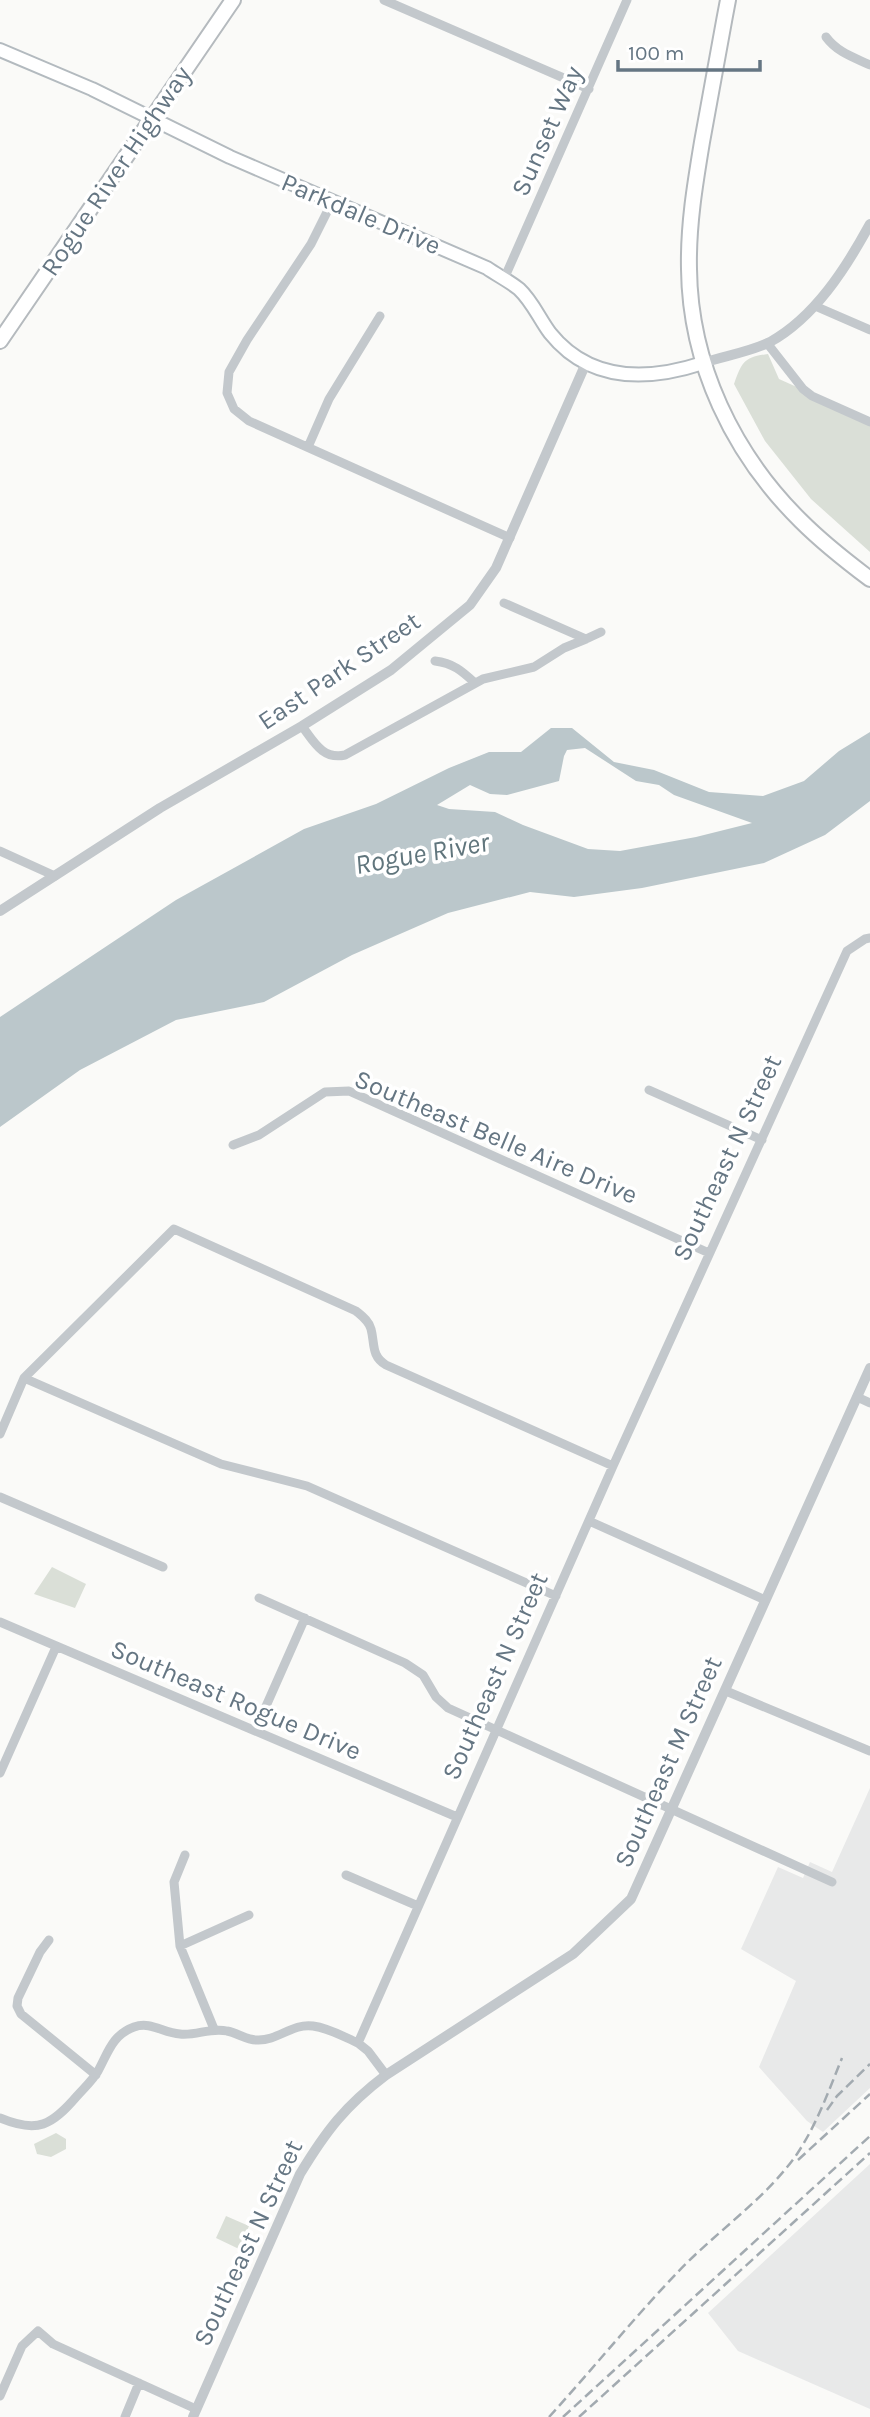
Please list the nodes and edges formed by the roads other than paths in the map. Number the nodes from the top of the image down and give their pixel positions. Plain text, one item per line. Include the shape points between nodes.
1 (233, 0) edge
2 (384, 0) edge
3 (627, 0) edge
4 (728, 0) edge
5 (826, 37) dead end
6 (0, 50) edge
7 (870, 65) edge
8 (589, 89) junction
9 (153, 117) junction
10 (332, 202) junction
11 (870, 224) edge
12 (504, 279) junction
13 (814, 306) junction
14 (380, 316) dead end
15 (870, 330) edge
16 (0, 341) edge
17 (768, 343) junction
18 (586, 363) junction
19 (703, 363) junction
20 (870, 422) edge
21 (308, 447) junction
22 (510, 538) junction
23 (868, 578) edge
24 (504, 603) dead end
25 (601, 632) dead end
26 (586, 639) junction
27 (436, 661) dead end
28 (479, 681) junction
29 (302, 726) junction
30 (0, 851) edge
31 (55, 876) junction
32 (0, 911) edge
33 (870, 928) edge
34 (867, 939) edge
35 (649, 1090) dead end
36 (762, 1140) junction
37 (233, 1145) dead end
38 (709, 1253) junction
39 (870, 1368) edge
40 (24, 1378) junction
41 (857, 1397) junction
42 (870, 1403) edge
43 (0, 1434) edge
44 (613, 1466) junction
45 (0, 1497) edge
46 (589, 1521) junction
47 (163, 1567) dead end
48 (556, 1596) junction
49 (259, 1598) dead end
50 (765, 1600) junction
51 (305, 1618) junction
52 (0, 1622) edge
53 (56, 1647) junction
54 (726, 1691) junction
55 (496, 1729) junction
56 (255, 1731) junction
57 (870, 1751) edge
58 (0, 1773) edge
59 (671, 1808) junction
60 (457, 1816) junction
61 (185, 1855) dead end
62 (346, 1875) dead end
63 (832, 1882) dead end
64 (418, 1906) junction
65 (249, 1915) dead end
66 (49, 1940) dead end
67 (180, 1946) junction
68 (214, 2029) junction
69 (358, 2043) junction
70 (96, 2075) junction
71 (386, 2075) junction
72 (0, 2118) edge
73 (139, 2383) junction
74 (0, 2396) edge
75 (195, 2413) edge
76 (125, 2417) edge

1 - 9 main road, Rogue River Highway
2 - 8 street
3 - 8 street, Sunset Way
4 - 19 main road via 696,178 689,244 690,295
5 - 7 street via 832,46
6 - 9 main road, Parkdale Drive
8 - 12 street, Sunset Way
9 - 10 main road, Parkdale Drive
9 - 16 main road, Rogue River Highway
10 - 12 main road, Parkdale Drive
10 - 21 street via 311,244 229,372 227,393 234,409 249,421
11 - 13 street
12 - 18 main road, Parkdale Drive via 518,288 551,333
13 - 15 street
13 - 17 street
14 - 21 street via 329,399
17 - 19 street
17 - 20 street via 812,396
18 - 19 main road, Parkdale Drive via 641,377
18 - 22 street, East Park Street
19 - 23 main road via 731,428 764,478 809,529
21 - 22 street
22 - 29 street, East Park Street via 483,588 453,620 391,670
24 - 26 street
25 - 26 street
26 - 28 street via 534,667
27 - 28 street
28 - 29 street via 345,755 323,752
29 - 31 street, East Park Street via 160,808
30 - 31 street
31 - 32 street, East Park Street
33 - 34 street, Southeast N Street
34 - 36 street, Southeast N Street via 847,951
35 - 36 street
36 - 38 street, Southeast N Street
37 - 38 street, Southeast Belle Aire Drive via 259,1135 325,1093 349,1091
38 - 44 street, Southeast N Street
39 - 41 street, Southeast M Street
40 - 43 street
40 - 44 street via 174,1229 356,1311 371,1328 375,1354 386,1365
40 - 48 street via 221,1464 307,1486
41 - 42 street
41 - 50 street, Southeast M Street
44 - 46 street, Southeast N Street
45 - 47 street
46 - 48 street, Southeast N Street
46 - 50 street
48 - 55 street, Southeast N Street
49 - 51 street
50 - 54 street, Southeast M Street
51 - 55 street via 405,1663 423,1675 448,1708
51 - 56 street
52 - 53 street, Southeast Rogue Drive
53 - 56 street, Southeast Rogue Drive
53 - 58 street
54 - 57 street
54 - 59 street, Southeast M Street
55 - 59 street
55 - 60 street, Southeast N Street
56 - 60 street, Southeast Rogue Drive
59 - 63 street
59 - 71 street, Southeast M Street via 631,1899 573,1954
60 - 64 street, Southeast N Street
61 - 67 street via 174,1882
62 - 64 street
64 - 69 street, Southeast N Street
65 - 67 street
66 - 70 street via 17,2006
67 - 68 street
68 - 69 street via 265,2040 313,2026
68 - 70 street via 190,2035 153,2026 135,2027 113,2042
69 - 71 street
70 - 72 street via 58,2117 25,2127
71 - 75 street, Southeast N Street via 340,2115 300,2174
73 - 74 street via 53,2344 38,2331 22,2346
73 - 75 street
73 - 76 street

